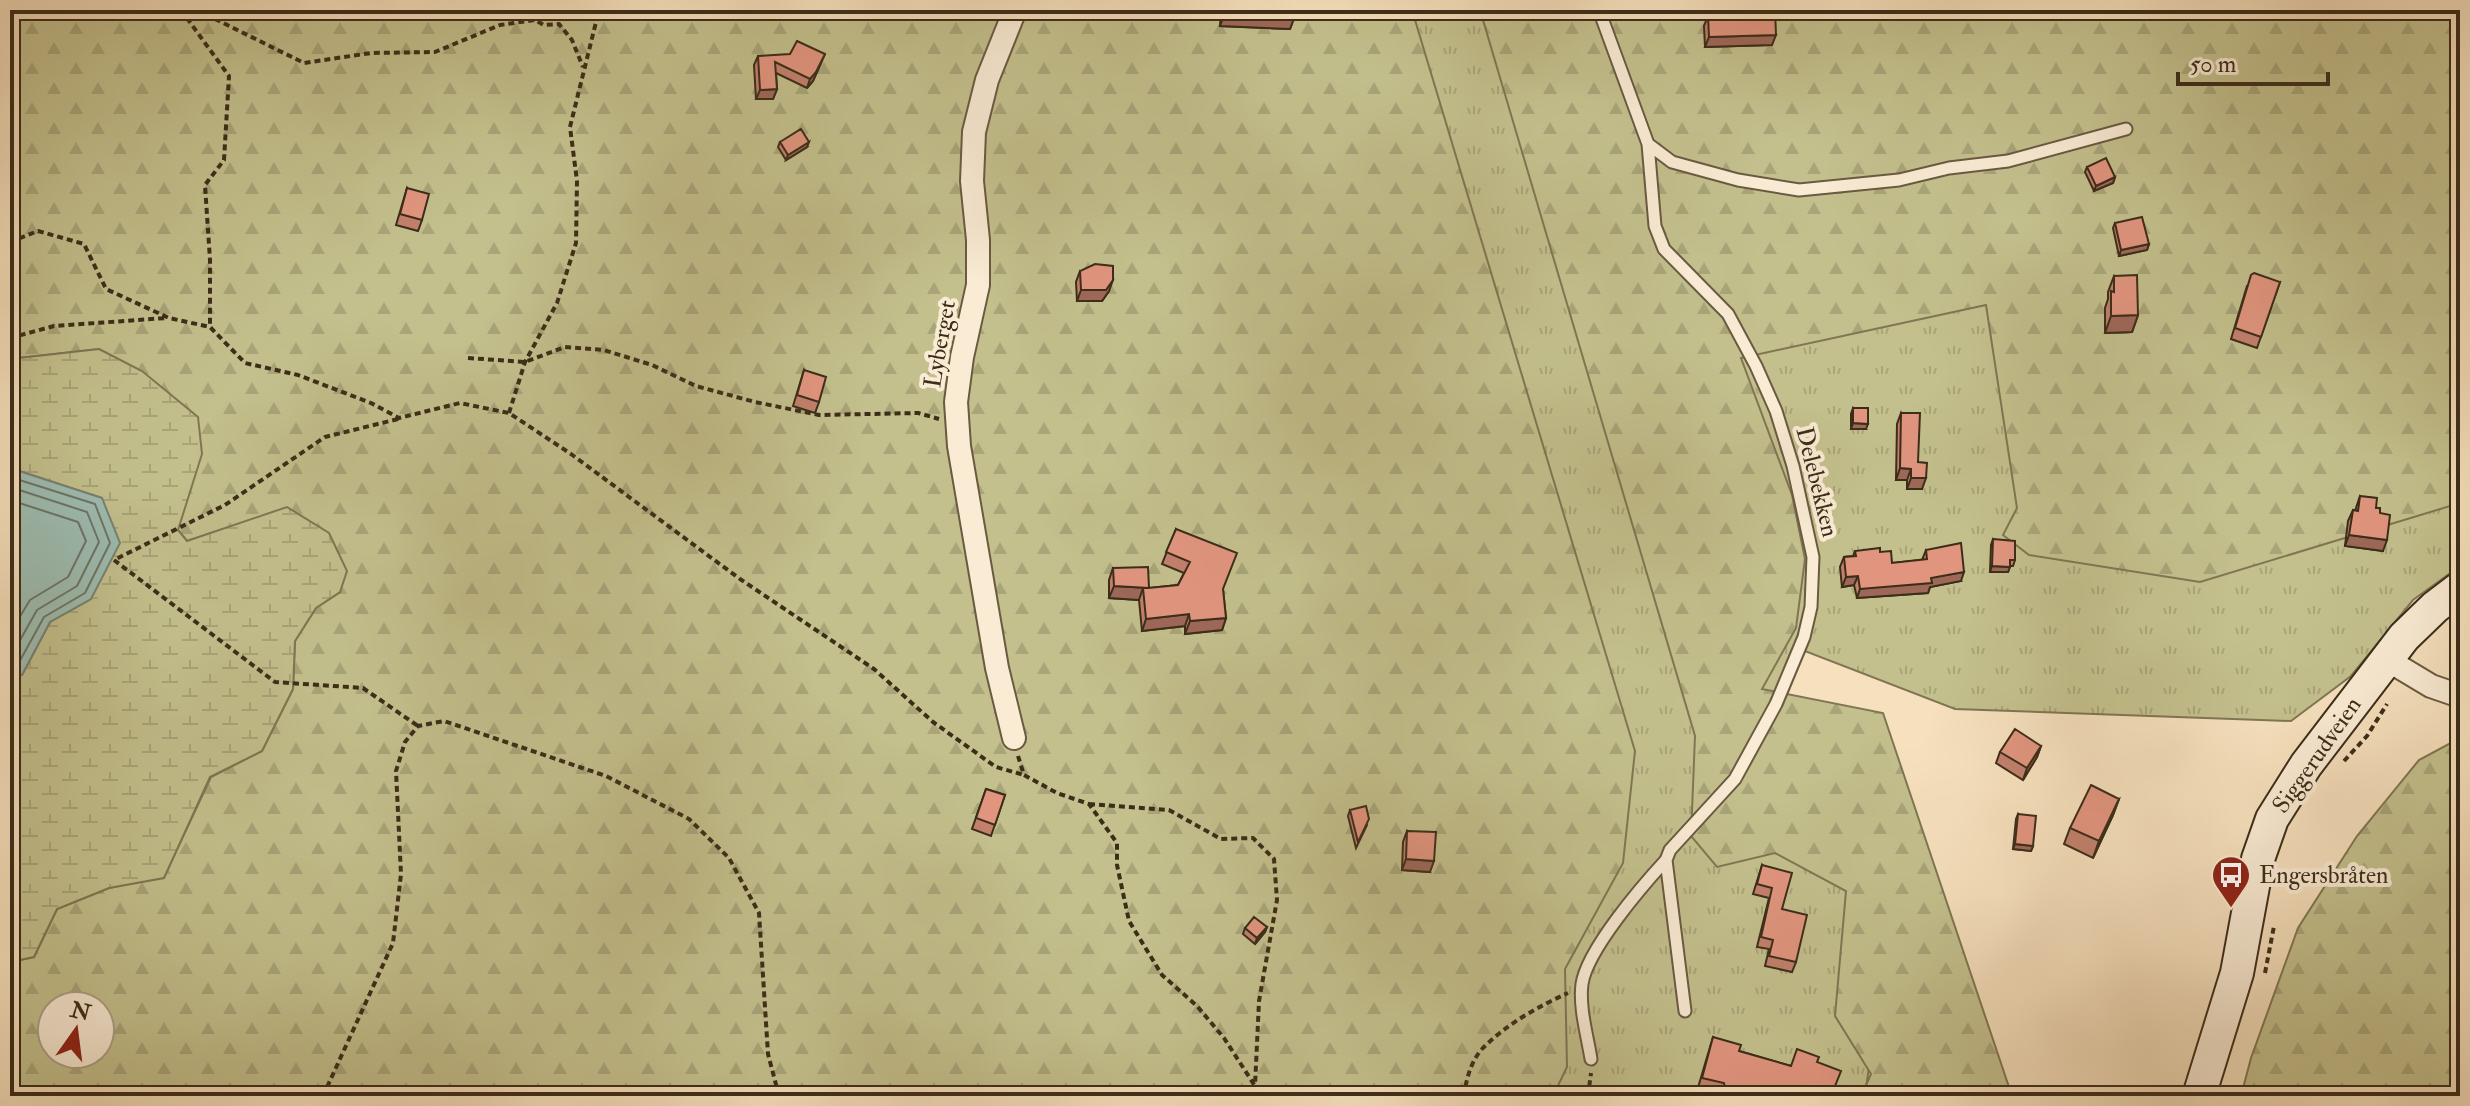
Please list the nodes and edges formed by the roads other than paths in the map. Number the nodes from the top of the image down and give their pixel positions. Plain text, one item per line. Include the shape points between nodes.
1 (1015, 10) edge
2 (1599, 10) edge
3 (2126, 129) dead end
4 (1648, 144) junction
5 (2460, 588) edge
6 (2393, 664) junction
7 (2460, 696) edge
8 (1014, 738) road end
9 (1666, 860) junction
10 (1685, 1011) dead end
11 (1591, 1059) road end
12 (2199, 1096) edge

1 - 8 street, Lyberget via 987,80 974,132 978,274 957,379 956,424
2 - 4 lane, Delebekken
3 - 4 lane via 2008,161 1799,190 1672,162
4 - 9 lane, Delebekken via 1655,226 1664,249 1728,314 1756,366 1776,411 1813,557 1804,637 1776,704 1735,779
5 - 6 main road, Siggerudveien via 2419,621
6 - 7 street
6 - 12 main road, Siggerudveien via 2306,765 2272,819 2258,859 2237,973
9 - 10 lane
9 - 11 lane, Delebekken via 1584,973

